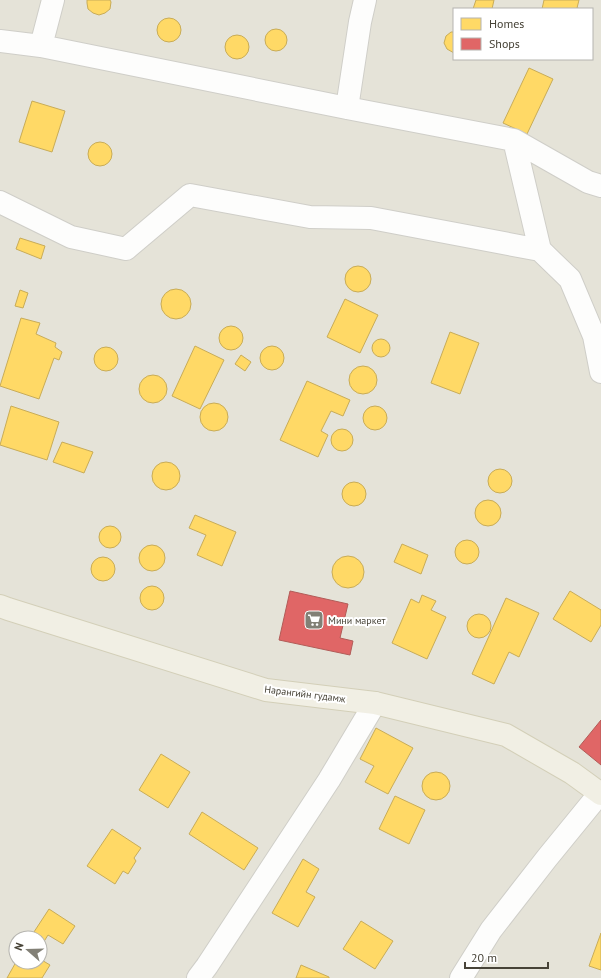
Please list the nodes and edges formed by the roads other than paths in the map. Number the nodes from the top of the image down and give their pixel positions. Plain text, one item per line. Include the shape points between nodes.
1 (52, 0) edge
2 (365, 0) edge
3 (0, 41) edge
4 (41, 46) junction
5 (347, 108) junction
6 (514, 140) junction
7 (601, 186) edge
8 (0, 202) edge
9 (540, 250) junction
10 (601, 372) edge
11 (3, 608) edge
12 (375, 703) junction
13 (600, 794) edge
14 (198, 978) edge
15 (461, 978) edge

1 - 4 street
2 - 5 street
3 - 4 street
4 - 5 street
5 - 6 street
6 - 7 street via 588,182
6 - 9 street
8 - 9 street via 71,237 126,249 190,195 310,217 371,218
9 - 10 street via 570,279 594,336
11 - 12 main road, Нарангийн гудамж via 266,690
12 - 13 main road, Нарангийн гудамж via 506,735 572,773
12 - 14 street via 324,786
13 - 15 street via 546,858 491,930

